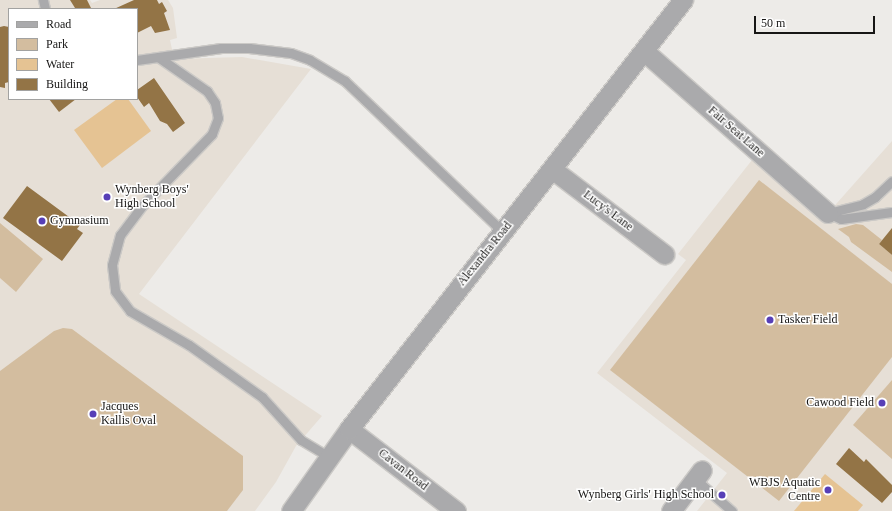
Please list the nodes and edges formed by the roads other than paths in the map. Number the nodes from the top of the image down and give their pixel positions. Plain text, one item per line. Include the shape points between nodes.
1 (683, 0) edge
2 (644, 51) junction
3 (158, 57) junction
4 (138, 60) edge
5 (552, 169) junction
6 (892, 181) edge
7 (892, 212) edge
8 (828, 213) junction
9 (503, 232) junction
10 (664, 254) dead end
11 (349, 429) junction
12 (329, 456) junction
13 (699, 474) joint
14 (291, 511) edge
15 (456, 511) edge
16 (671, 511) edge
17 (732, 511) edge

1 - 2 street, Alexandra Road
2 - 5 street, Alexandra Road
2 - 8 street, Fair Seat Lane
3 - 4 lane
3 - 9 lane via 221,48 249,48 290,53 310,60 345,81
3 - 12 lane via 207,91 215,103 218,118 212,134 142,206 120,235 112,265 114,291 130,311 189,345 262,397 301,440
5 - 9 street, Alexandra Road
5 - 10 street, Lucy's Lane
6 - 8 lane via 863,204
7 - 8 lane via 840,219
9 - 11 street, Alexandra Road
11 - 12 street, Alexandra Road
11 - 15 street, Cavan Road
12 - 14 street, Alexandra Road
13 - 16 street
13 - 17 lane

